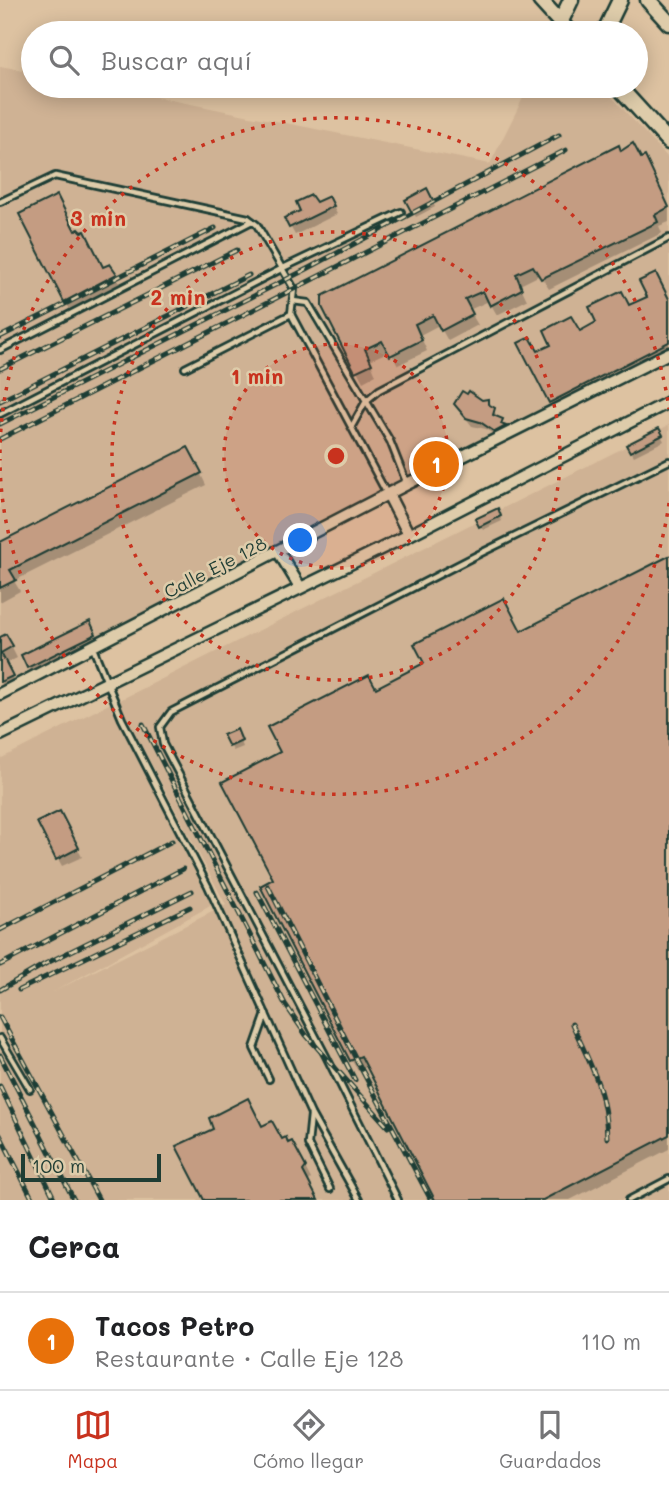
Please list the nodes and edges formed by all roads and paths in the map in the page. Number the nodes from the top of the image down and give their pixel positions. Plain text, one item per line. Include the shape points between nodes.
1 (540, 0) edge
2 (571, 0) edge
3 (620, 0) edge
4 (648, 0) edge
5 (559, 21) edge
6 (566, 21) edge
7 (610, 21) edge
8 (669, 23) edge
9 (629, 98) edge
10 (669, 142) edge
11 (0, 202) edge
12 (401, 212) dead end
13 (253, 221) junction
14 (669, 238) edge
15 (282, 268) junction
16 (293, 301) junction
17 (291, 314) junction
18 (0, 350) edge
19 (669, 353) edge
20 (185, 368) dead end
21 (366, 401) junction
22 (669, 402) edge
23 (0, 414) edge
24 (351, 427) junction
25 (669, 461) edge
26 (407, 484) junction
27 (388, 494) junction
28 (409, 534) junction
29 (278, 551) junction
30 (300, 587) junction
31 (93, 648) junction
32 (106, 682) junction
33 (0, 694) edge
34 (0, 735) edge
35 (266, 1014) junction
36 (0, 1038) edge
37 (269, 1079) dead end
38 (30, 1090) dead end
39 (311, 1114) junction
40 (669, 1179) edge
41 (330, 1189) dead end
42 (359, 1200) edge
43 (398, 1200) edge
44 (629, 1200) edge

1 - 5 street
2 - 6 street
3 - 7 street
4 - 8 street
9 - 10 street
11 - 13 lane via 55,176
12 - 15 lane
13 - 15 lane
13 - 18 lane
14 - 21 lane via 379,390
15 - 16 lane via 294,289
15 - 23 lane
16 - 17 lane
16 - 21 lane via 308,303
17 - 20 lane
17 - 24 lane
19 - 26 street, Calle Eje 128
21 - 24 lane
21 - 26 lane via 390,441
22 - 28 street
24 - 27 lane
25 - 43 lane via 170,712 160,727 163,744
26 - 27 street, Calle Eje 128
27 - 28 street
27 - 29 street, Calle Eje 128
28 - 30 street
29 - 30 street
29 - 31 street, Calle Eje 128
30 - 32 street
31 - 32 lane
31 - 33 street, Calle Eje 128
32 - 34 street
32 - 35 lane
35 - 37 lane via 254,1048
35 - 39 lane
36 - 38 lane
39 - 41 lane via 308,1144
39 - 42 lane
40 - 44 lane

